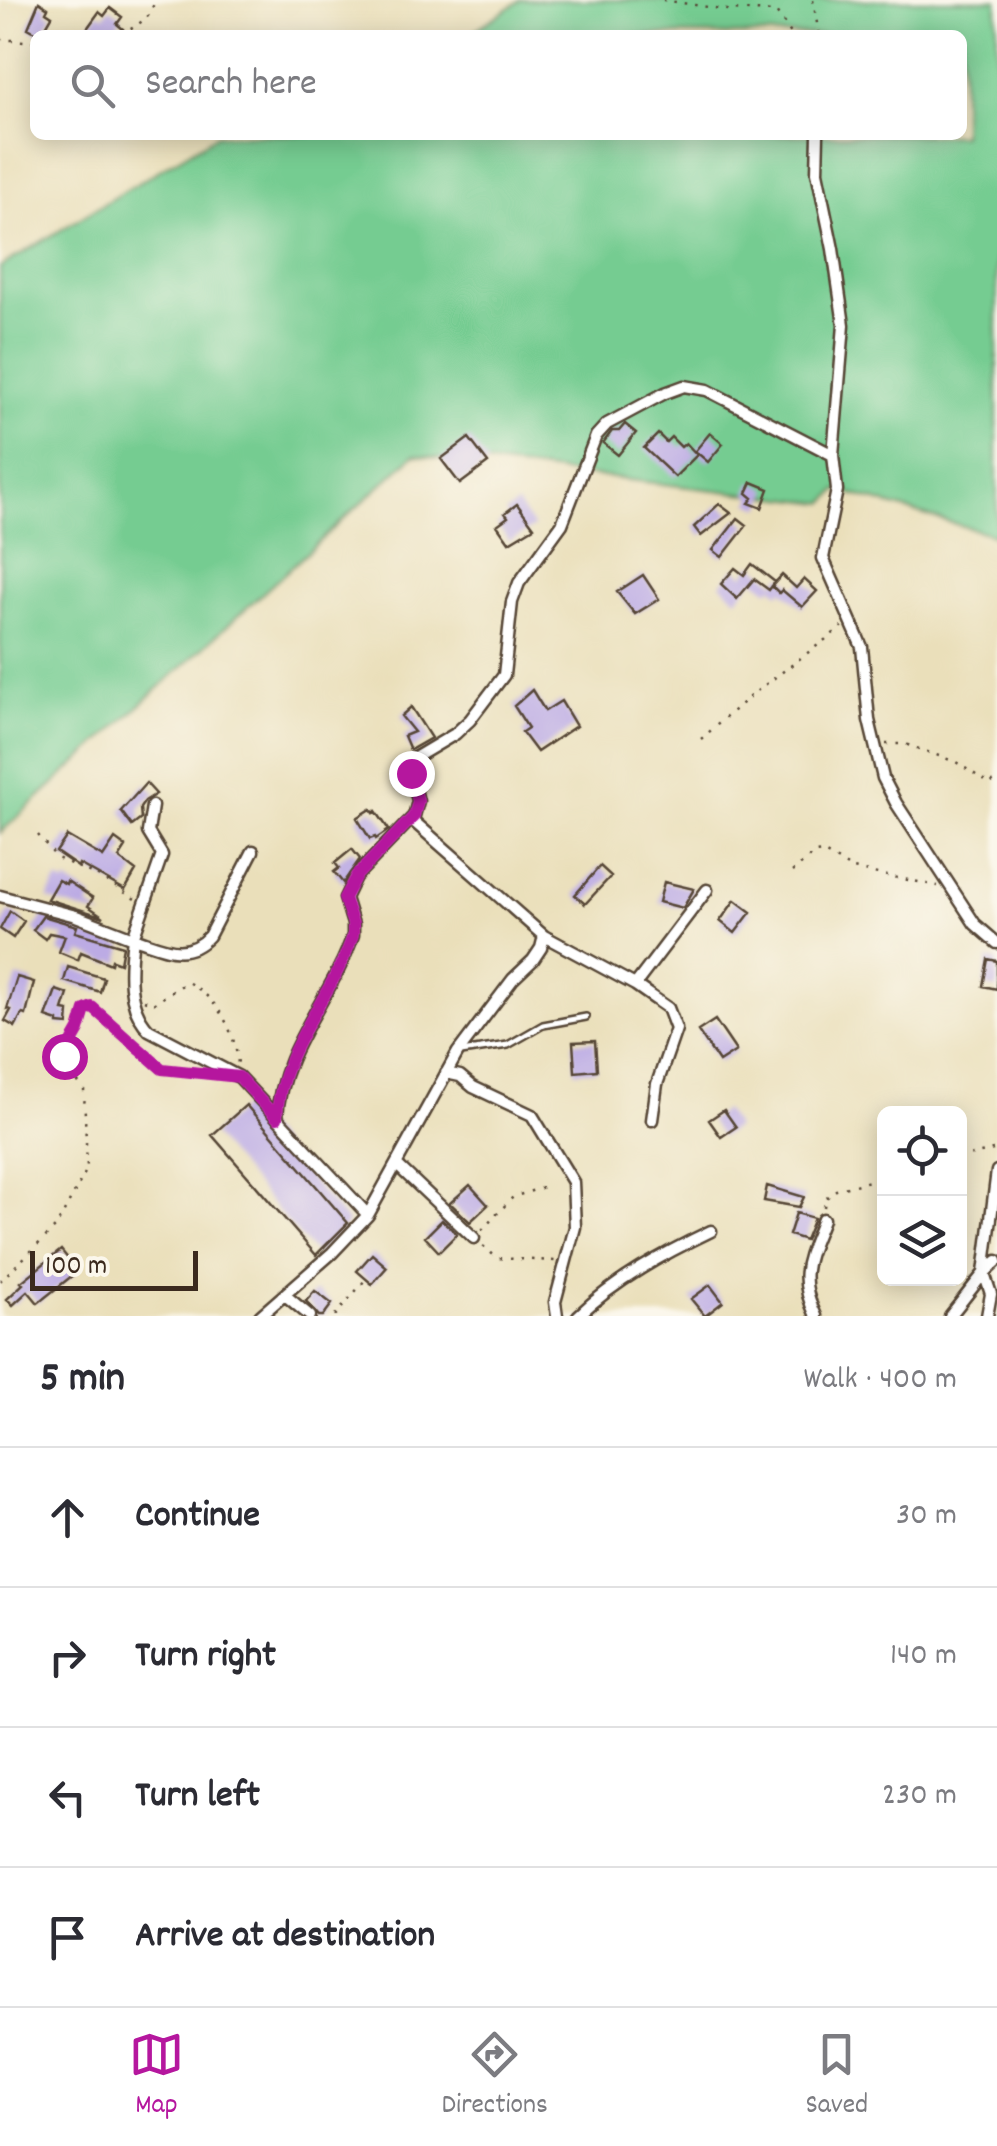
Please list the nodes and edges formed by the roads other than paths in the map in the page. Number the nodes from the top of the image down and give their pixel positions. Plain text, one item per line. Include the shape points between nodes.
1 (818, 140) edge
2 (833, 455) junction
3 (152, 806) dead end
4 (411, 819) junction
5 (252, 850) dead end
6 (707, 890) dead end
7 (0, 896) edge
8 (544, 936) junction
9 (133, 938) junction
10 (997, 943) edge
11 (635, 984) junction
12 (586, 1016) dead end
13 (458, 1052) junction
14 (446, 1072) junction
15 (277, 1118) junction
16 (652, 1120) dead end
17 (397, 1165) junction
18 (997, 1171) edge
19 (368, 1214) junction
20 (824, 1219) road end
21 (712, 1231) dead end
22 (476, 1239) road end
23 (997, 1262) edge
24 (984, 1273) junction
25 (285, 1295) junction
26 (997, 1296) edge
27 (986, 1313) edge
28 (260, 1316) edge
29 (310, 1316) edge
30 (557, 1316) edge
31 (578, 1316) edge
32 (816, 1316) edge
33 (950, 1316) edge

1 - 2 street via 817,172 844,325
2 - 4 street via 695,387 665,393 607,424 596,436 562,524 519,583 504,675 470,720 409,765 418,801
2 - 10 street via 837,490 824,558 862,647 884,778 975,924
3 - 9 street via 148,832 162,855
4 - 8 street
4 - 15 street via 356,876 344,898 353,935 278,1090
5 - 9 street via 199,947 187,952
6 - 11 street
7 - 9 street
8 - 11 street
8 - 13 street
9 - 15 street via 131,984 136,1011 149,1030 239,1077
11 - 16 street via 668,1008 676,1029
12 - 13 lane via 543,1025 508,1045
13 - 14 street
14 - 17 street
14 - 30 street via 532,1115 574,1182 576,1212
15 - 19 street
17 - 19 street
17 - 22 street
18 - 24 street
19 - 25 street
20 - 32 street via 803,1270
21 - 31 street
23 - 24 street
24 - 27 street via 991,1294
24 - 33 street
25 - 28 street
25 - 29 street
26 - 27 street

